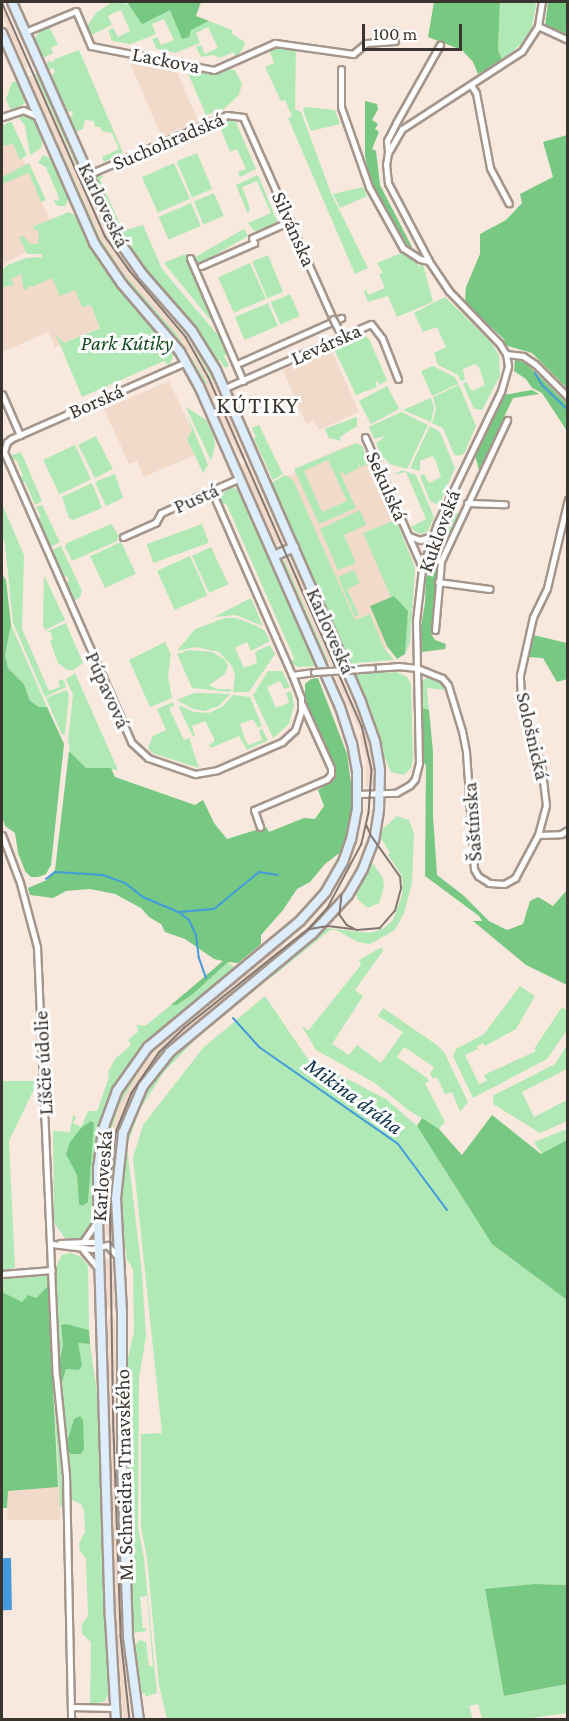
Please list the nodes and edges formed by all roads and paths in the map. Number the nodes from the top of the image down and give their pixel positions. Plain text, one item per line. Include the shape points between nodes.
1 (12, 2) edge
2 (542, 2) edge
3 (538, 26) junction
4 (25, 32) junction
5 (2, 33) edge
6 (567, 40) edge
7 (395, 41) dead end
8 (440, 45) dead end
9 (341, 69) dead end
10 (471, 85) junction
11 (29, 97) junction
12 (23, 110) junction
13 (38, 116) junction
14 (2, 119) edge
15 (246, 121) joint
16 (388, 153) junction
17 (87, 175) junction
18 (509, 203) dead end
19 (290, 221) junction
20 (189, 258) dead end
21 (429, 261) junction
22 (201, 266) dead end
23 (341, 318) dead end
24 (342, 338) junction
25 (506, 354) junction
26 (186, 362) junction
27 (237, 364) junction
28 (398, 379) dead end
29 (243, 381) junction
30 (225, 388) junction
31 (2, 394) edge
32 (567, 396) edge
33 (507, 420) dead end
34 (20, 435) junction
35 (365, 437) dead end
36 (7, 442) joint
37 (240, 478) junction
38 (212, 492) junction
39 (567, 499) edge
40 (467, 503) junction
41 (505, 504) dead end
42 (409, 536) junction
43 (432, 536) junction
44 (123, 537) dead end
45 (294, 547) junction
46 (274, 556) junction
47 (425, 557) junction
48 (441, 561) junction
49 (422, 569) junction
50 (438, 582) junction
51 (490, 589) dead end
52 (435, 630) dead end
53 (417, 668) junction
54 (292, 675) junction
55 (301, 703) junction
56 (311, 723) junction
57 (298, 724) junction
58 (358, 794) junction
59 (381, 795) junction
60 (260, 827) dead end
61 (567, 830) edge
62 (2, 835) edge
63 (538, 835) junction
64 (98, 1220) junction
65 (118, 1230) junction
66 (83, 1242) junction
67 (52, 1244) junction
68 (103, 1245) junction
69 (82, 1249) junction
70 (120, 1260) junction
71 (52, 1270) junction
72 (99, 1271) junction
73 (2, 1274) edge
74 (73, 1707) junction
75 (115, 1708) junction
76 (71, 1719) edge
77 (116, 1719) edge
78 (139, 1719) edge

1 - 4 main road, Karloveská
2 - 3 street
3 - 6 street
3 - 10 street via 522,51
4 - 7 street, Lackova via 76,11 91,46 214,70 275,44 352,54 368,42
4 - 17 main road, Karloveská
5 - 11 main road, Karloveská
8 - 16 street via 387,141
9 - 21 street via 341,107 369,187 403,248 420,260
10 - 16 street via 402,129
10 - 18 street via 476,93 490,168
11 - 12 street
11 - 13 main road, Karloveská
12 - 13 street
12 - 14 street
13 - 26 main road, Karloveská via 94,243
15 - 17 street, Suchohradská via 238,114 227,115
15 - 19 street, Silvánska
16 - 21 street via 388,183
17 - 30 main road, Karloveská via 126,252 192,331
19 - 22 street via 252,238 254,243
19 - 24 street, Silvánska, bridge
20 - 27 street
21 - 25 street via 449,291
23 - 27 street, Levárska
24 - 28 street, Levárska via 370,324 382,338
24 - 29 street, Levárska
25 - 32 street via 523,356 535,364
25 - 43 street, Kuklovská via 506,378
26 - 34 street, Borská
26 - 37 main road, Karloveská
27 - 29 street
29 - 30 street, Levárska
30 - 45 main road, Karloveská
31 - 34 street
33 - 40 street
34 - 36 street, Borská
35 - 42 street, Sekulská
36 - 57 street, Púpavová via 5,456 124,728 138,751 160,763 201,774 282,742
37 - 38 street, Pustá
37 - 46 main road, Karloveská
38 - 44 street, Pustá via 161,513 156,522
38 - 54 street
39 - 63 street, Sološnická via 547,588 533,617 520,675 520,697 544,782 546,804
40 - 41 street
40 - 48 street
42 - 43 street, Sekulská via 420,540
42 - 49 street, Sekulská
43 - 47 street, Kuklovská
45 - 46 main road
45 - 59 main road, Karloveská via 367,717 377,751
46 - 58 main road, Karloveská via 348,727
47 - 48 street
47 - 49 street, Kuklovská
48 - 50 street
49 - 53 street, Kuklovská
50 - 51 street
50 - 52 street
53 - 54 street, bridge via 398,666
53 - 59 street, Kuklovská via 417,772 404,789
53 - 63 street, Šaštínska via 442,678 448,685 462,731 478,876 496,885 514,878
54 - 55 street
55 - 56 street
55 - 57 street
56 - 57 street via 304,720
56 - 60 street via 332,768 331,776 254,810
58 - 59 street, Kuklovská
58 - 64 main road, Karloveská via 348,850 319,902 161,1035 124,1078 109,1109 102,1137
59 - 65 main road, Karloveská via 369,852 339,907 302,944 186,1036 143,1086 128,1115 120,1148
61 - 63 street
62 - 67 street, Líščie údolie via 37,947
64 - 66 street
64 - 68 main road, Karloveská
65 - 68 street
65 - 70 main road, M. Schneidra Trnavského
66 - 67 street
66 - 68 street
67 - 69 street
67 - 71 street, Líščie údolie
68 - 69 street
68 - 70 street
68 - 72 main road, M. Schneidra Trnavského
69 - 72 street
70 - 78 main road, M. Schneidra Trnavského via 127,1620
71 - 73 street
71 - 74 street, Líščie údolie via 56,1375 66,1475
72 - 75 main road, M. Schneidra Trnavského
74 - 75 street
74 - 76 street, Líščie údolie
75 - 77 main road, M. Schneidra Trnavského

